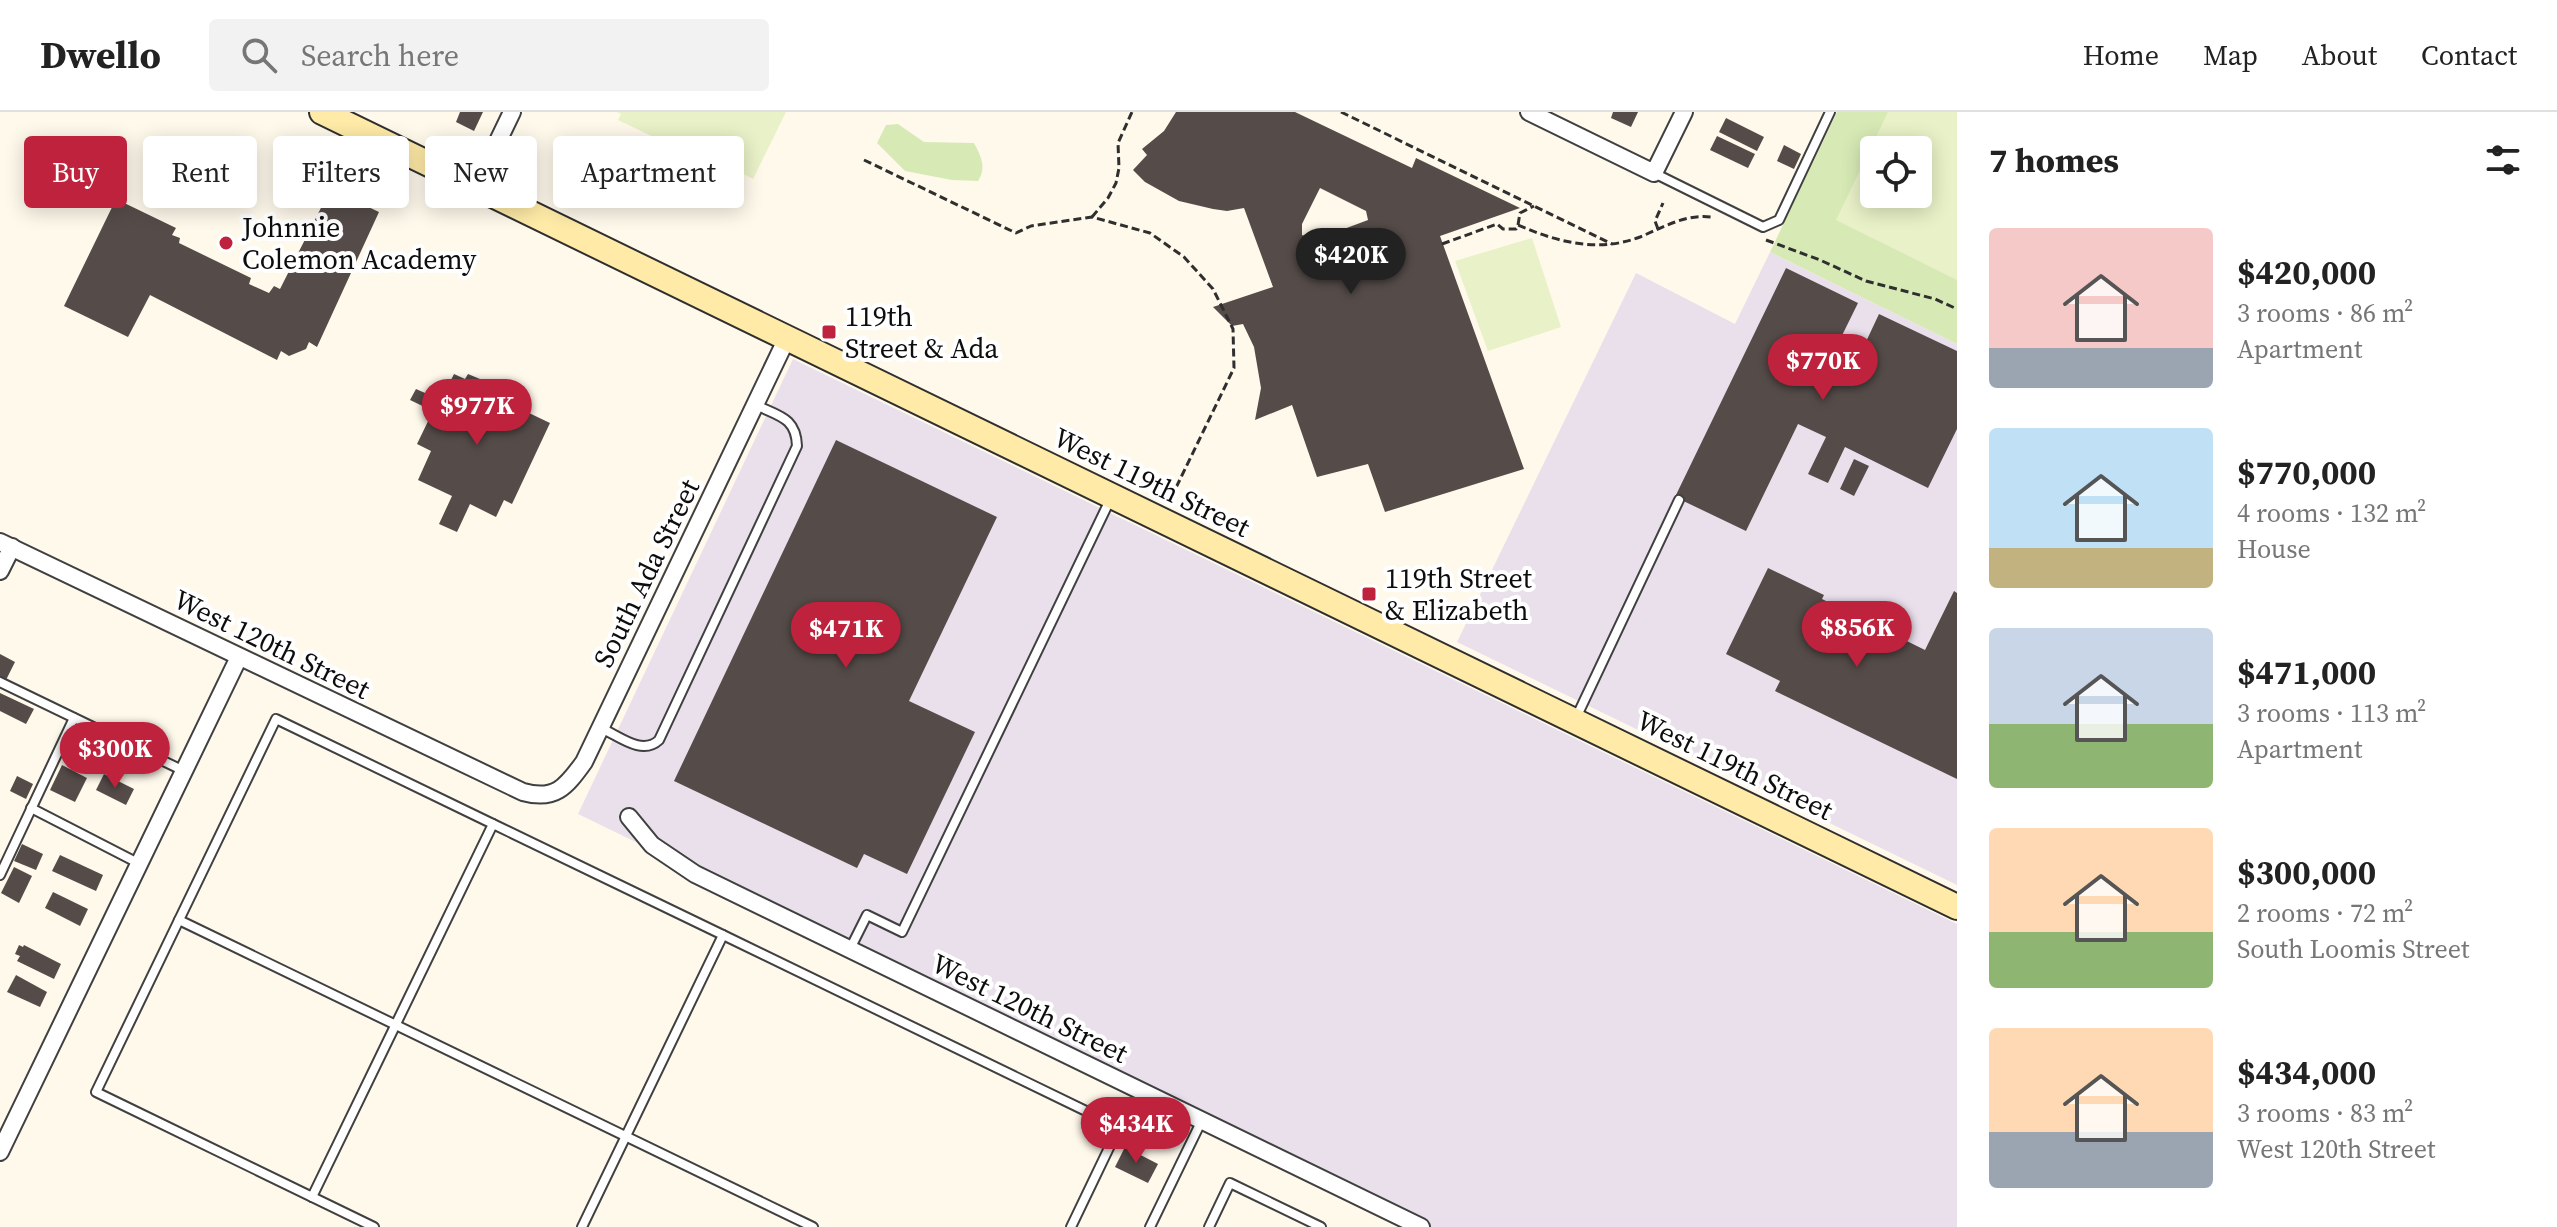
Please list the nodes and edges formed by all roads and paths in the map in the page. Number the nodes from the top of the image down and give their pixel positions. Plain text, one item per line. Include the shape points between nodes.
1 (322, 112) edge
2 (512, 112) edge
3 (1132, 112) edge
4 (1341, 112) edge
5 (1529, 112) edge
6 (1684, 112) edge
7 (1830, 112) edge
8 (500, 136) edge
9 (864, 160) dead end
10 (425, 162) edge
11 (1654, 173) junction
12 (1663, 203) dead end
13 (1534, 206) junction
14 (519, 208) edge
15 (1092, 217) junction
16 (1722, 220) dead end
17 (1518, 225) junction
18 (1658, 229) junction
19 (1762, 239) dead end
20 (1442, 244) dead end
21 (1612, 244) junction
22 (1957, 309) edge
23 (787, 338) junction
24 (755, 405) junction
25 (1112, 496) junction
26 (1171, 498) dead end
27 (1679, 500) dead end
28 (6, 545) edge
29 (0, 571) edge
30 (239, 657) junction
31 (0, 682) edge
32 (74, 718) junction
33 (1575, 721) junction
34 (600, 727) junction
35 (184, 771) junction
36 (523, 792) joint
37 (31, 808) junction
38 (629, 817) dead end
39 (493, 824) junction
40 (139, 864) junction
41 (0, 875) edge
42 (1957, 907) edge
43 (179, 920) junction
44 (723, 935) junction
45 (850, 949) junction
46 (395, 1025) junction
47 (1202, 1120) junction
48 (6, 1125) edge
49 (626, 1136) junction
50 (0, 1152) edge
51 (312, 1197) junction
52 (374, 1227) edge
53 (582, 1227) edge
54 (813, 1227) edge
55 (1071, 1227) edge
56 (1150, 1227) edge
57 (1209, 1227) edge
58 (1321, 1227) edge
59 (1421, 1227) edge

1 - 10 street, West 119th Street
2 - 8 street
3 - 15 path via 1118,143 1116,183
4 - 13 path
5 - 11 street
6 - 11 street
7 - 11 lane via 1779,220 1763,227
9 - 15 path via 1016,233
12 - 18 path via 1655,221
13 - 17 path via 1520,213
13 - 21 path
14 - 23 street, West 119th Street
15 - 26 path via 1150,233 1184,257 1213,289 1233,329 1234,368
16 - 18 path via 1692,217
17 - 20 path via 1509,230 1497,224
17 - 21 path via 1562,241
18 - 21 path
19 - 22 path via 1866,281
23 - 24 street, South Ada Street
23 - 25 street, West 119th Street
24 - 34 street, South Ada Street
24 - 34 lane via 788,420 797,446 659,740 642,748
25 - 33 street, West 119th Street
25 - 45 lane via 902,932 867,915
27 - 33 lane
28 - 29 street
28 - 30 street, West 120th Street
30 - 35 street
30 - 36 street, West 120th Street
31 - 32 lane
32 - 35 lane
32 - 37 lane
33 - 42 street, West 119th Street
34 - 36 street, South Ada Street via 584,762 562,787 539,797
35 - 40 street
37 - 40 lane
37 - 41 lane
38 - 45 street, West 120th Street via 652,845 695,874
39 - 43 lane via 276,719
39 - 44 lane
39 - 46 lane
40 - 48 street
43 - 46 lane
43 - 51 lane via 96,1092
44 - 49 lane
44 - 55 lane via 1119,1127
45 - 47 street, West 120th Street
46 - 49 lane
46 - 51 lane
47 - 56 lane
47 - 59 street, West 120th Street
48 - 50 street
49 - 53 lane
49 - 54 lane
51 - 52 lane
57 - 58 lane via 1230,1183

